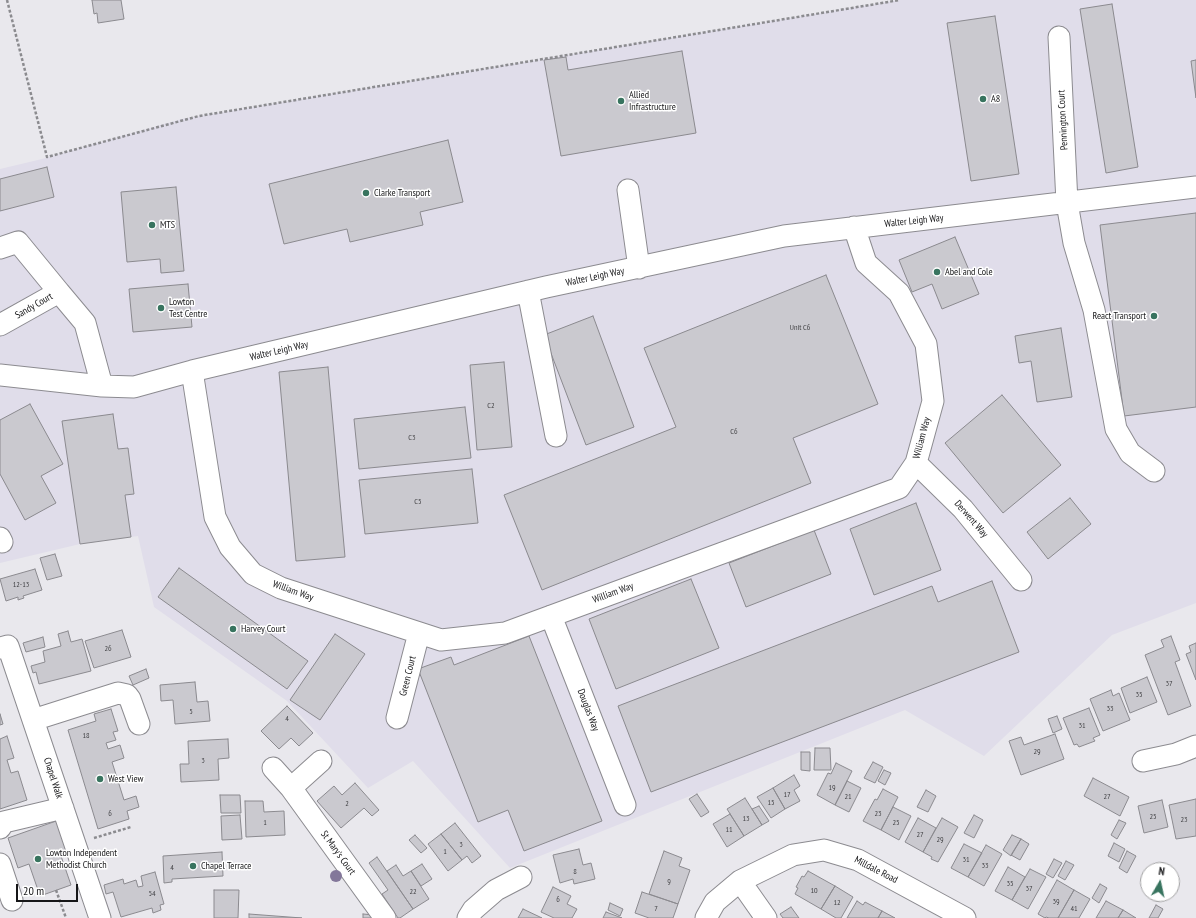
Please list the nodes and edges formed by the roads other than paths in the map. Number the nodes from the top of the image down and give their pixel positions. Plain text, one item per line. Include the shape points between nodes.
1 (1059, 37) dead end
2 (1196, 188) edge
3 (628, 190) dead end
4 (1066, 204) junction
5 (854, 227) junction
6 (0, 248) edge
7 (638, 268) junction
8 (528, 291) junction
9 (59, 292) junction
10 (0, 325) edge
11 (192, 371) junction
12 (0, 375) edge
13 (102, 386) junction
14 (556, 436) dead end
15 (916, 463) junction
16 (1154, 471) dead end
17 (1021, 580) dead end
18 (551, 616) junction
19 (418, 633) junction
20 (0, 648) edge
21 (397, 718) dead end
22 (33, 720) junction
23 (139, 724) dead end
24 (1196, 746) edge
25 (321, 760) dead end
26 (1143, 761) dead end
27 (273, 768) dead end
28 (291, 788) junction
29 (625, 805) dead end
30 (63, 808) junction
31 (0, 828) edge
32 (0, 864) edge
33 (521, 877) dead end
34 (740, 881) junction
35 (12, 900) dead end
36 (100, 918) edge
37 (385, 918) edge
38 (468, 918) edge
39 (706, 918) edge
40 (766, 918) edge
41 (965, 918) edge

1 - 4 street, Pennington Court
2 - 4 street, Walter Leigh Way
3 - 7 street
4 - 5 street, Walter Leigh Way
4 - 16 street, Pennington Court via 1074,243 1094,310 1116,429 1130,453
5 - 7 street, Walter Leigh Way via 784,236
5 - 15 street, William Way via 866,263 899,293 926,344 933,401
6 - 9 street via 18,242
7 - 8 street, Walter Leigh Way
8 - 11 street, Walter Leigh Way
8 - 14 street
9 - 10 street, Sandy Court
9 - 13 street, Sandy Court via 85,323
11 - 13 street, Walter Leigh Way via 134,387
11 - 19 street, William Way via 215,517 234,552 254,574 281,588
12 - 13 street, Walter Leigh Way
15 - 17 street, Derwent Way via 963,508
15 - 18 street, William Way via 899,488
18 - 19 street, William Way via 505,633 441,640
18 - 29 street, Douglas Way
19 - 21 street, Green Court
20 - 22 street, Chapel Walk via 8,646
22 - 23 street via 118,693 127,695 130,699
22 - 30 street, Chapel Walk
24 - 26 street via 1176,754
25 - 28 street
27 - 28 street, St Mary's Court
28 - 37 street, St Mary's Court
30 - 31 street via 4,822
30 - 36 street, Chapel Walk
32 - 35 street
33 - 38 street via 496,890 473,910
34 - 39 street, Milldale Road via 715,902
34 - 40 street
34 - 41 street, Milldale Road via 793,855 824,850 858,860

